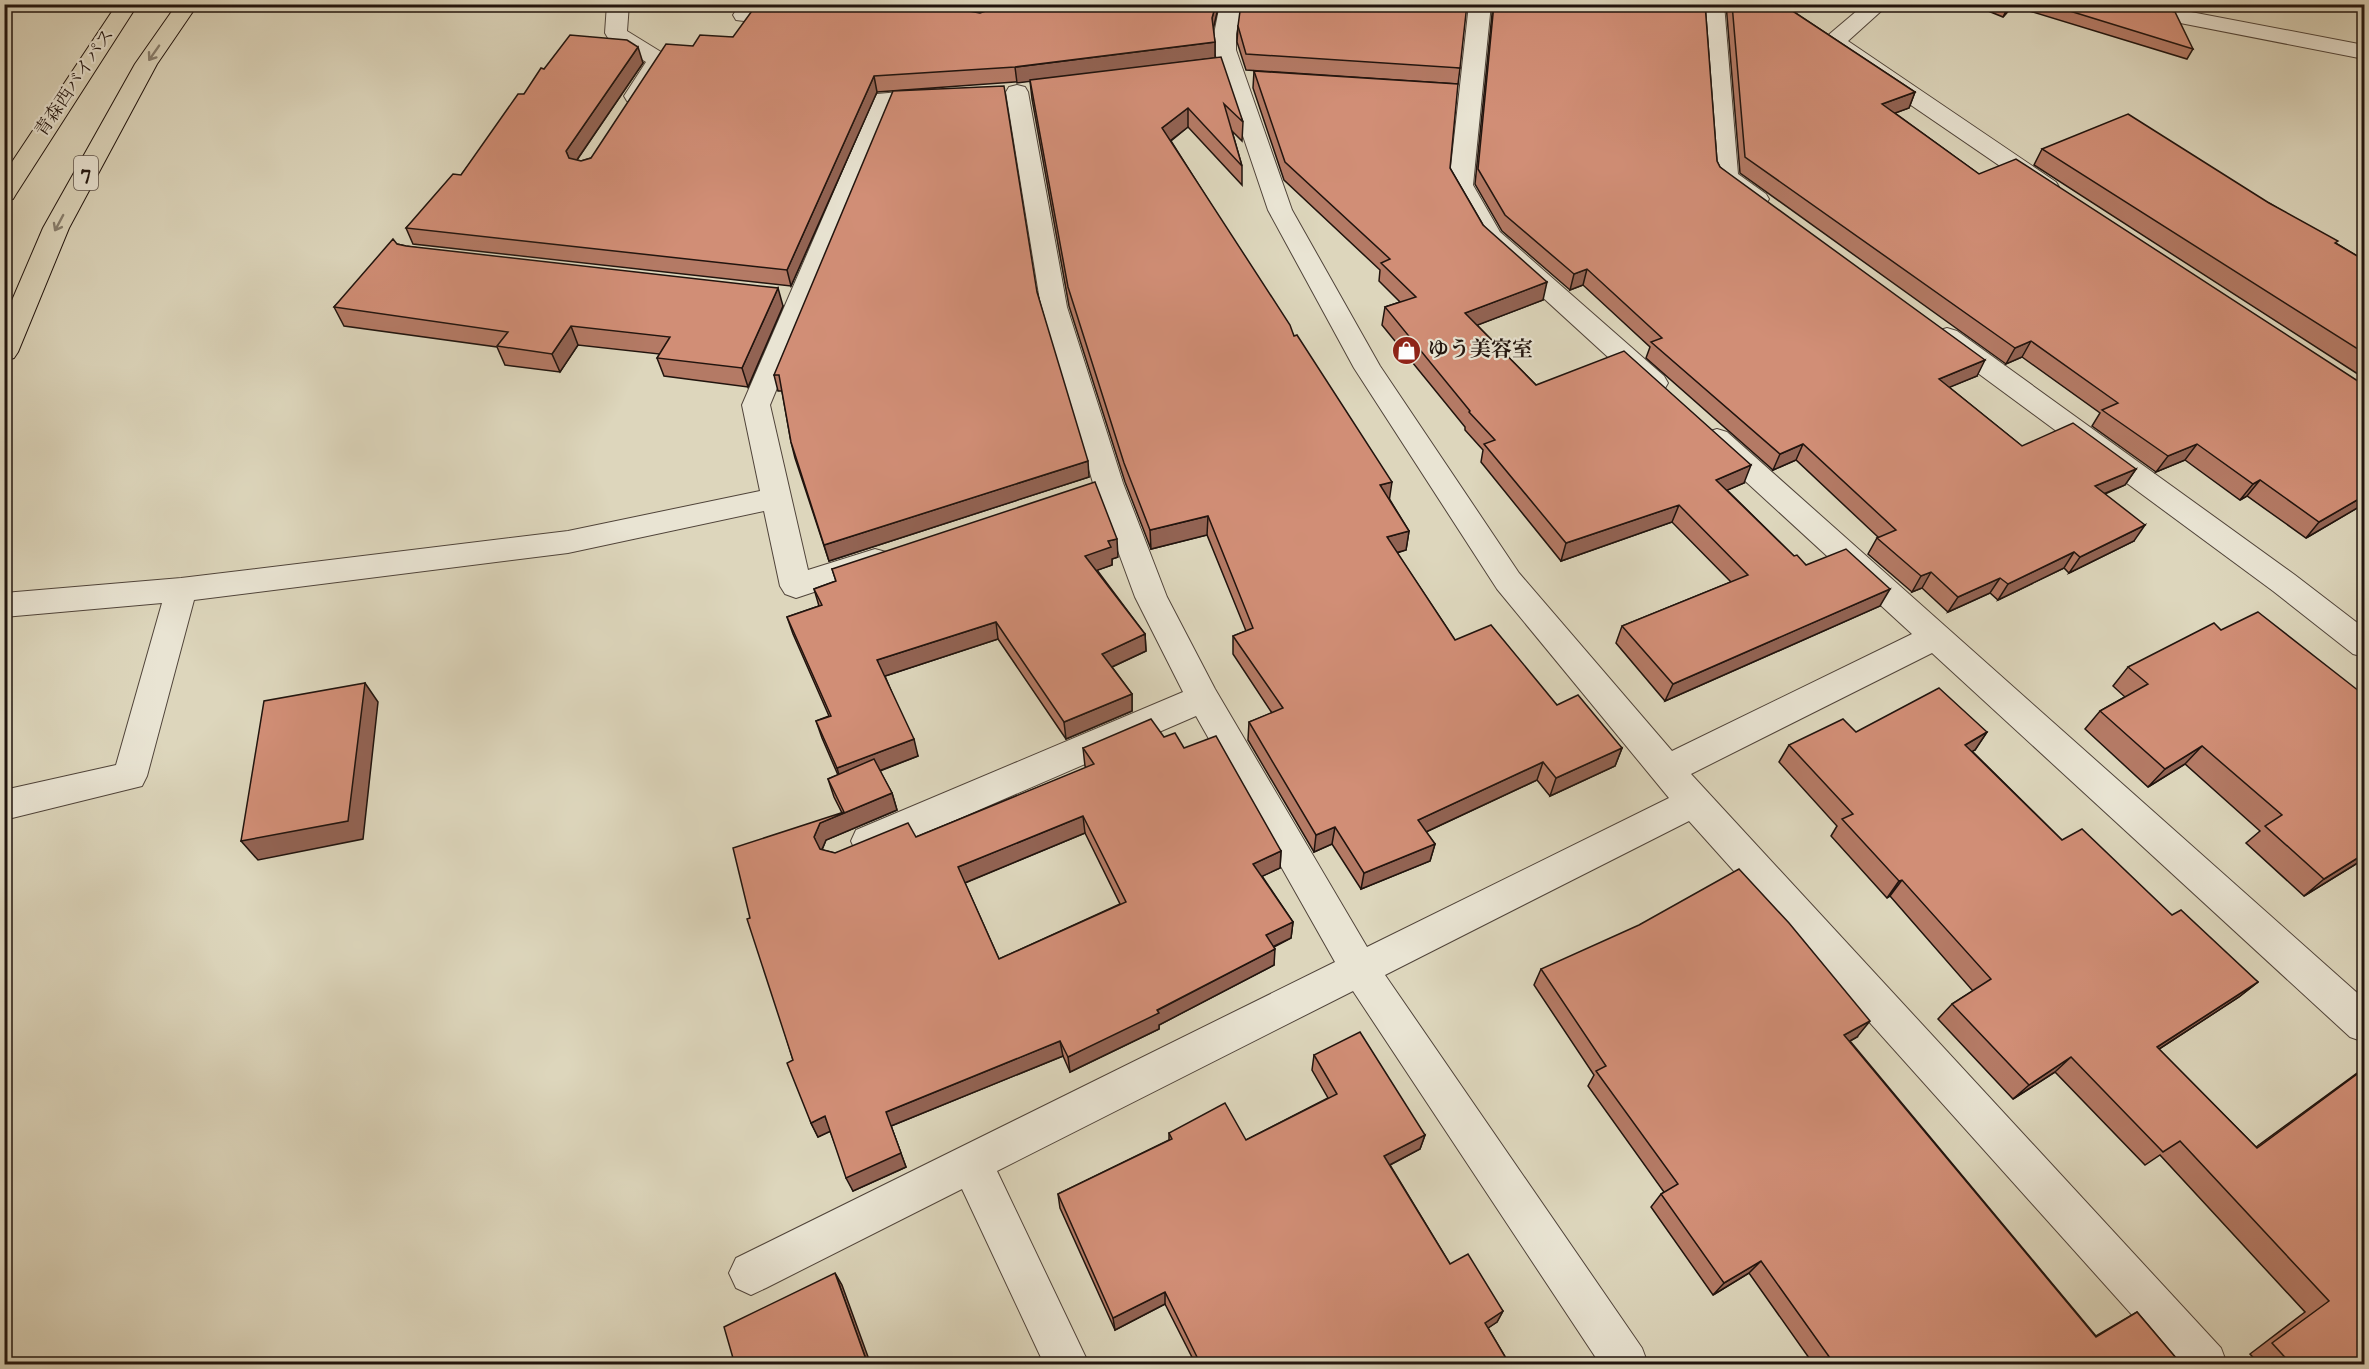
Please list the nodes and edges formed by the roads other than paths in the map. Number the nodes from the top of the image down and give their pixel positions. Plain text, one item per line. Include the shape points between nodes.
1 (128, 4) edge
2 (188, 4) edge
3 (618, 4) edge
4 (1231, 4) edge
5 (1480, 4) edge
6 (1713, 4) edge
7 (1878, 4) edge
8 (2174, 11) edge
9 (2364, 52) edge
10 (1018, 91) dead end
11 (951, 95) edge
12 (626, 111) edge
13 (4, 194) edge
14 (2065, 199) edge
15 (1781, 217) edge
16 (1932, 326) edge
17 (4, 352) edge
18 (1669, 396) edge
19 (1696, 420) edge
20 (776, 498) junction
21 (896, 553) edge
22 (181, 590) junction
23 (4, 605) edge
24 (1937, 636) junction
25 (2364, 645) edge
26 (1203, 698) junction
27 (1666, 770) junction
28 (1694, 802) junction
29 (4, 805) edge
30 (840, 854) edge
31 (1360, 970) junction
32 (2364, 1024) edge
33 (972, 1164) junction
34 (751, 1273) dead end
35 (1067, 1365) edge
36 (1626, 1365) edge
37 (2205, 1365) edge

1 - 13 highway, 青森西バイパス
2 -> 17 highway, 7 via 146,64 56,228
3 - 12 street via 616,33 658,60
4 - 27 street via 1222,40 1280,210 1368,368 1508,581
5 - 18 street via 1460,93 1461,185 1490,236
6 - 15 street via 1726,177
7 - 14 street via 1834,42
8 - 9 street
10 - 26 street via 1054,307 1097,487
11 - 20 street via 885,99 788,295 756,405
16 - 25 street
19 - 24 street
20 - 21 street via 796,586
20 - 22 street via 568,542
22 - 23 street
22 - 29 street via 130,776
24 - 27 street
24 - 32 street
26 - 30 street
26 - 31 street
27 - 28 street
28 - 31 street
28 - 37 street
31 - 33 street
31 - 36 street
33 - 34 street
33 - 35 street

